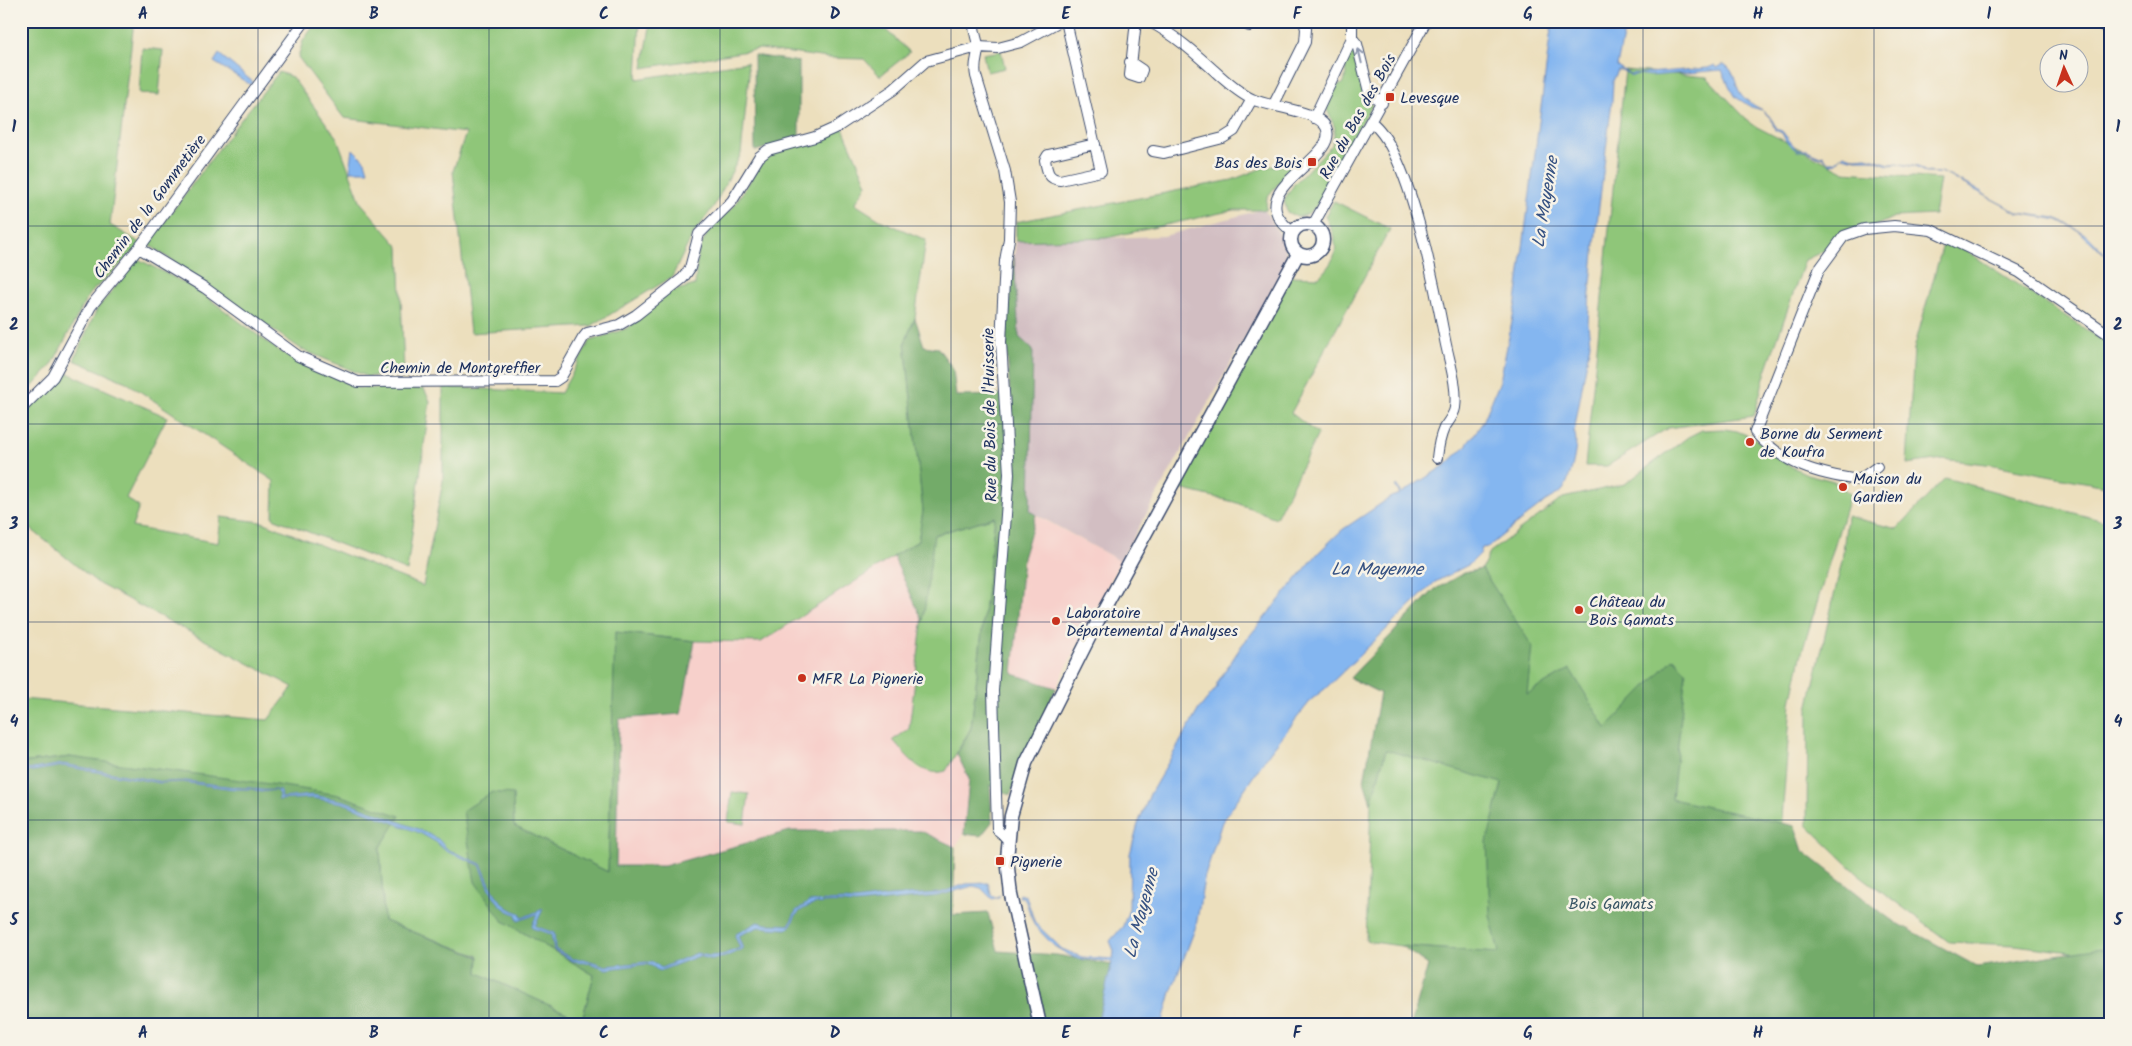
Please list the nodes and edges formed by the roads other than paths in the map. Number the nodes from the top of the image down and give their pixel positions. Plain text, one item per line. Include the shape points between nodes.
1 (305, 21) edge
2 (974, 21) edge
3 (1060, 21) edge
4 (1066, 21) edge
5 (1136, 21) edge
6 (1148, 21) edge
7 (1260, 21) edge
8 (1304, 21) edge
9 (1352, 21) edge
10 (1426, 21) edge
11 (2094, 21) edge
12 (1249, 26) dead end
13 (2111, 30) edge
14 (1352, 38) junction
15 (978, 47) junction
16 (1130, 62) dead end
17 (1252, 100) junction
18 (1382, 102) junction
19 (1274, 104) junction
20 (1314, 118) junction
21 (1370, 122) junction
22 (1095, 144) junction
23 (1152, 151) dead end
24 (1313, 225) junction
25 (1292, 232) junction
26 (139, 248) junction
27 (1298, 254) junction
28 (2111, 336) edge
29 (21, 410) edge
30 (1437, 458) dead end
31 (1877, 467) dead end
32 (1008, 839) junction
33 (1040, 1025) edge

1 - 26 street, Chemin de la Gommetière
2 - 15 street, Rue du Bois de l'Huisserie
3 - 15 street via 1021,42 998,48
4 - 22 street
5 - 16 street
6 - 17 street via 1167,30
7 - 12 street
8 - 19 street via 1305,42
9 - 14 street
10 - 18 street, Rue du Bas des Bois
11 - 13 street
18 -> 14 street via 1369,92 1357,44
14 - 20 street
15 - 26 street, Chemin de Montgreffier via 926,61 893,90 837,127 815,137 777,147 759,157 732,201 699,234 690,268 683,278 619,325 587,333 561,378 555,382 358,382 298,356 205,288
15 - 32 street, Rue du Bois de l'Huisserie via 974,60 976,76 1005,171 1010,202 1001,342 1009,474 993,691 997,828
17 - 19 street
17 - 23 street via 1234,131 1223,138 1164,153
18 - 21 street, Rue du Bas des Bois
19 - 20 street
20 - 25 street via 1326,128 1324,145 1287,182 1277,198 1276,212
21 - 24 street, Rue du Bas des Bois
21 - 30 street via 1383,136 1404,176 1437,298 1455,389 1455,409 1444,430
22 - 22 street via 1101,171 1060,180 1050,177 1045,160 1048,155
24 - 25 main road via 1299,225
24 - 27 main road via 1321,232 1321,248 1308,256
25 - 27 main road via 1292,246
26 - 29 street, Chemin de la Gommetière via 91,306 53,377
27 - 32 main road via 1037,738 1018,788
28 - 31 street via 2019,272 1931,230 1894,226 1864,229 1844,236 1819,270 1755,432 1764,443 1792,463 1826,475 1859,480
32 - 33 main road via 1011,894

